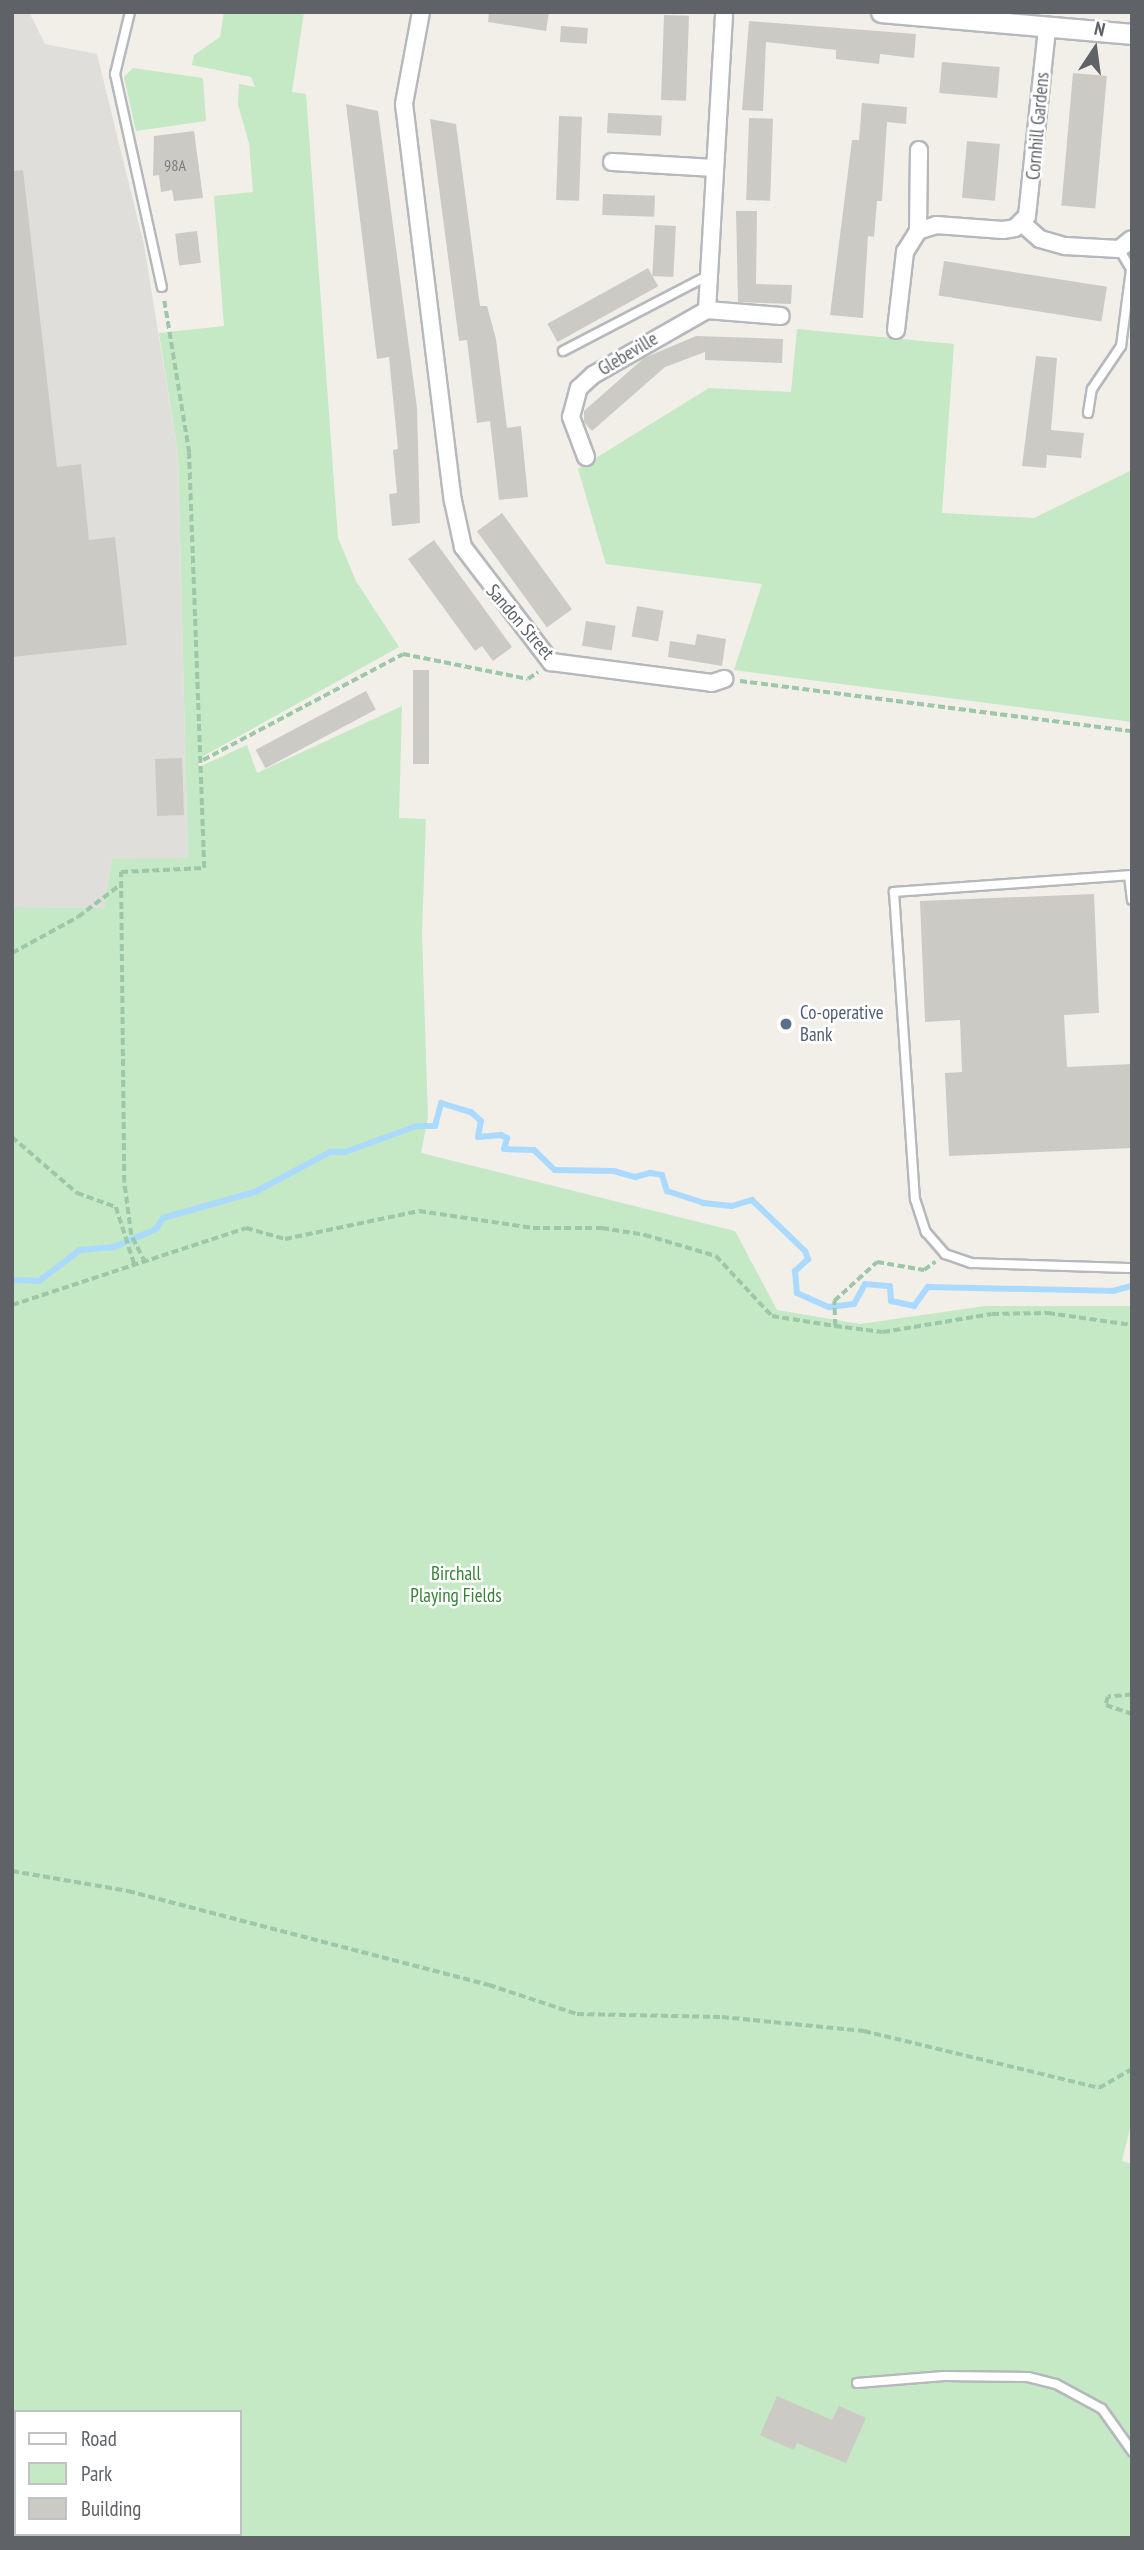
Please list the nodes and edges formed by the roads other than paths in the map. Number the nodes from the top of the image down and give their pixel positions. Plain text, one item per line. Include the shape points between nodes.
1 (130, 12) edge
2 (421, 12) edge
3 (724, 12) edge
4 (881, 12) edge
5 (1047, 28) junction
6 (1132, 34) edge
7 (919, 150) dead end
8 (612, 162) dead end
9 (715, 168) junction
10 (1022, 223) junction
11 (918, 231) junction
12 (1125, 244) edge
13 (709, 275) junction
14 (162, 287) road end
15 (707, 310) junction
16 (781, 316) dead end
17 (896, 330) dead end
18 (564, 351) dead end
19 (1088, 413) dead end
20 (586, 457) dead end
21 (724, 679) road end
22 (1130, 875) edge
23 (1132, 900) edge
24 (1132, 1268) edge
25 (856, 2383) dead end
26 (1132, 2451) edge

1 - 14 lane via 115,74
2 - 21 street, Sandon Street via 404,104 453,501 472,565 551,663 686,680
3 - 9 street
4 - 5 street
5 - 6 street
5 - 10 street, Cornhill Gardens via 1031,205
7 - 11 street
8 - 9 street
9 - 13 street
10 - 11 street via 1003,230 936,225
10 - 12 street via 1051,243
11 - 17 street via 905,252
12 - 19 lane via 1131,269 1121,346 1092,389
13 - 15 street
13 - 18 lane, Glebeville
15 - 16 street
15 - 20 street, Glebeville via 579,388 571,417
22 - 23 lane
22 - 24 lane via 894,892 915,1199 926,1232 945,1254 971,1264
25 - 26 lane via 1028,2377 1082,2394 1102,2409

